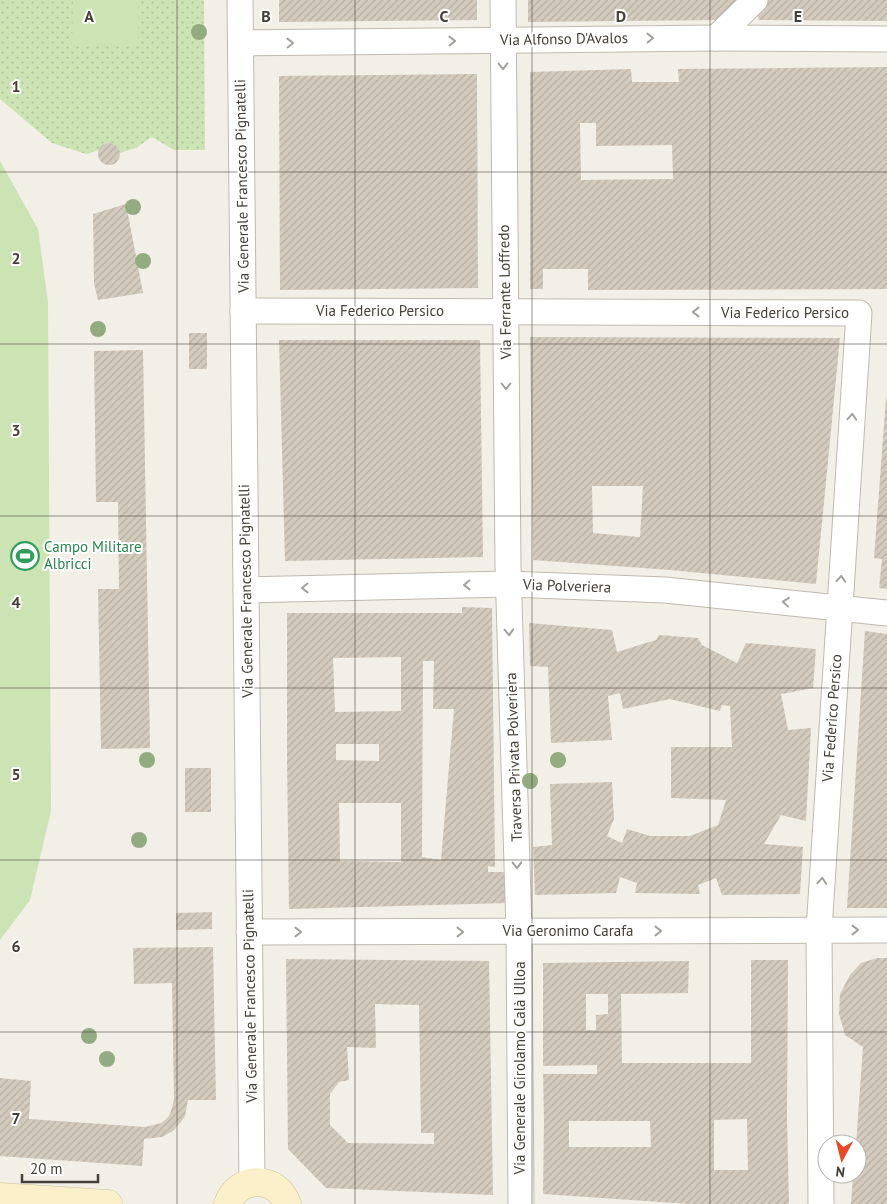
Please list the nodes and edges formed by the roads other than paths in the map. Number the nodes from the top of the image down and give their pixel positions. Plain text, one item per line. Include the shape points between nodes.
1 (240, 0) edge
2 (503, 0) edge
3 (755, 0) edge
4 (716, 38) junction
5 (886, 39) edge
6 (503, 40) junction
7 (241, 43) junction
8 (243, 311) junction
9 (506, 312) junction
10 (508, 584) junction
11 (246, 590) junction
12 (840, 608) junction
13 (887, 613) edge
14 (819, 930) junction
15 (887, 930) edge
16 (519, 931) junction
17 (249, 932) junction
18 (252, 1183) junction
19 (0, 1197) edge
20 (108, 1204) edge
21 (228, 1204) edge
22 (287, 1204) edge
23 (521, 1204) edge
24 (821, 1204) edge

1 - 7 street, Via Generale Francesco Pignatelli
2 - 6 street, Via Ferrante Loffredo
3 - 4 street
4 - 5 street, Via Alfonso D'Avalos
6 -> 4 street, Via Alfonso D'Avalos
7 -> 6 street, Via Alfonso D'Avalos
6 -> 9 street, Via Ferrante Loffredo
7 - 8 street, Via Generale Francesco Pignatelli
8 - 9 street, Via Federico Persico
8 - 11 street, Via Generale Francesco Pignatelli
9 -> 10 street, Via Ferrante Loffredo
12 -> 9 street, Via Federico Persico via 859,313
10 -> 11 street, Via Polveriera
12 -> 10 street, Via Polveriera via 665,590
10 -> 16 street, Traversa Privata Polveriera
11 - 17 street, Via Generale Francesco Pignatelli
12 - 13 street, Via Polveriera
14 -> 12 street, Via Federico Persico
14 -> 15 street, Via Geronimo Carafa
16 -> 14 street, Via Geronimo Carafa
14 - 24 street, Via Federico Persico
17 -> 16 street, Via Geronimo Carafa
16 - 23 street, Via Generale Girolamo Calà Ulloa
17 - 18 street, Via Generale Francesco Pignatelli
18 - 21 street via 235,1191
18 - 22 street via 271,1185 282,1194
19 - 20 street

